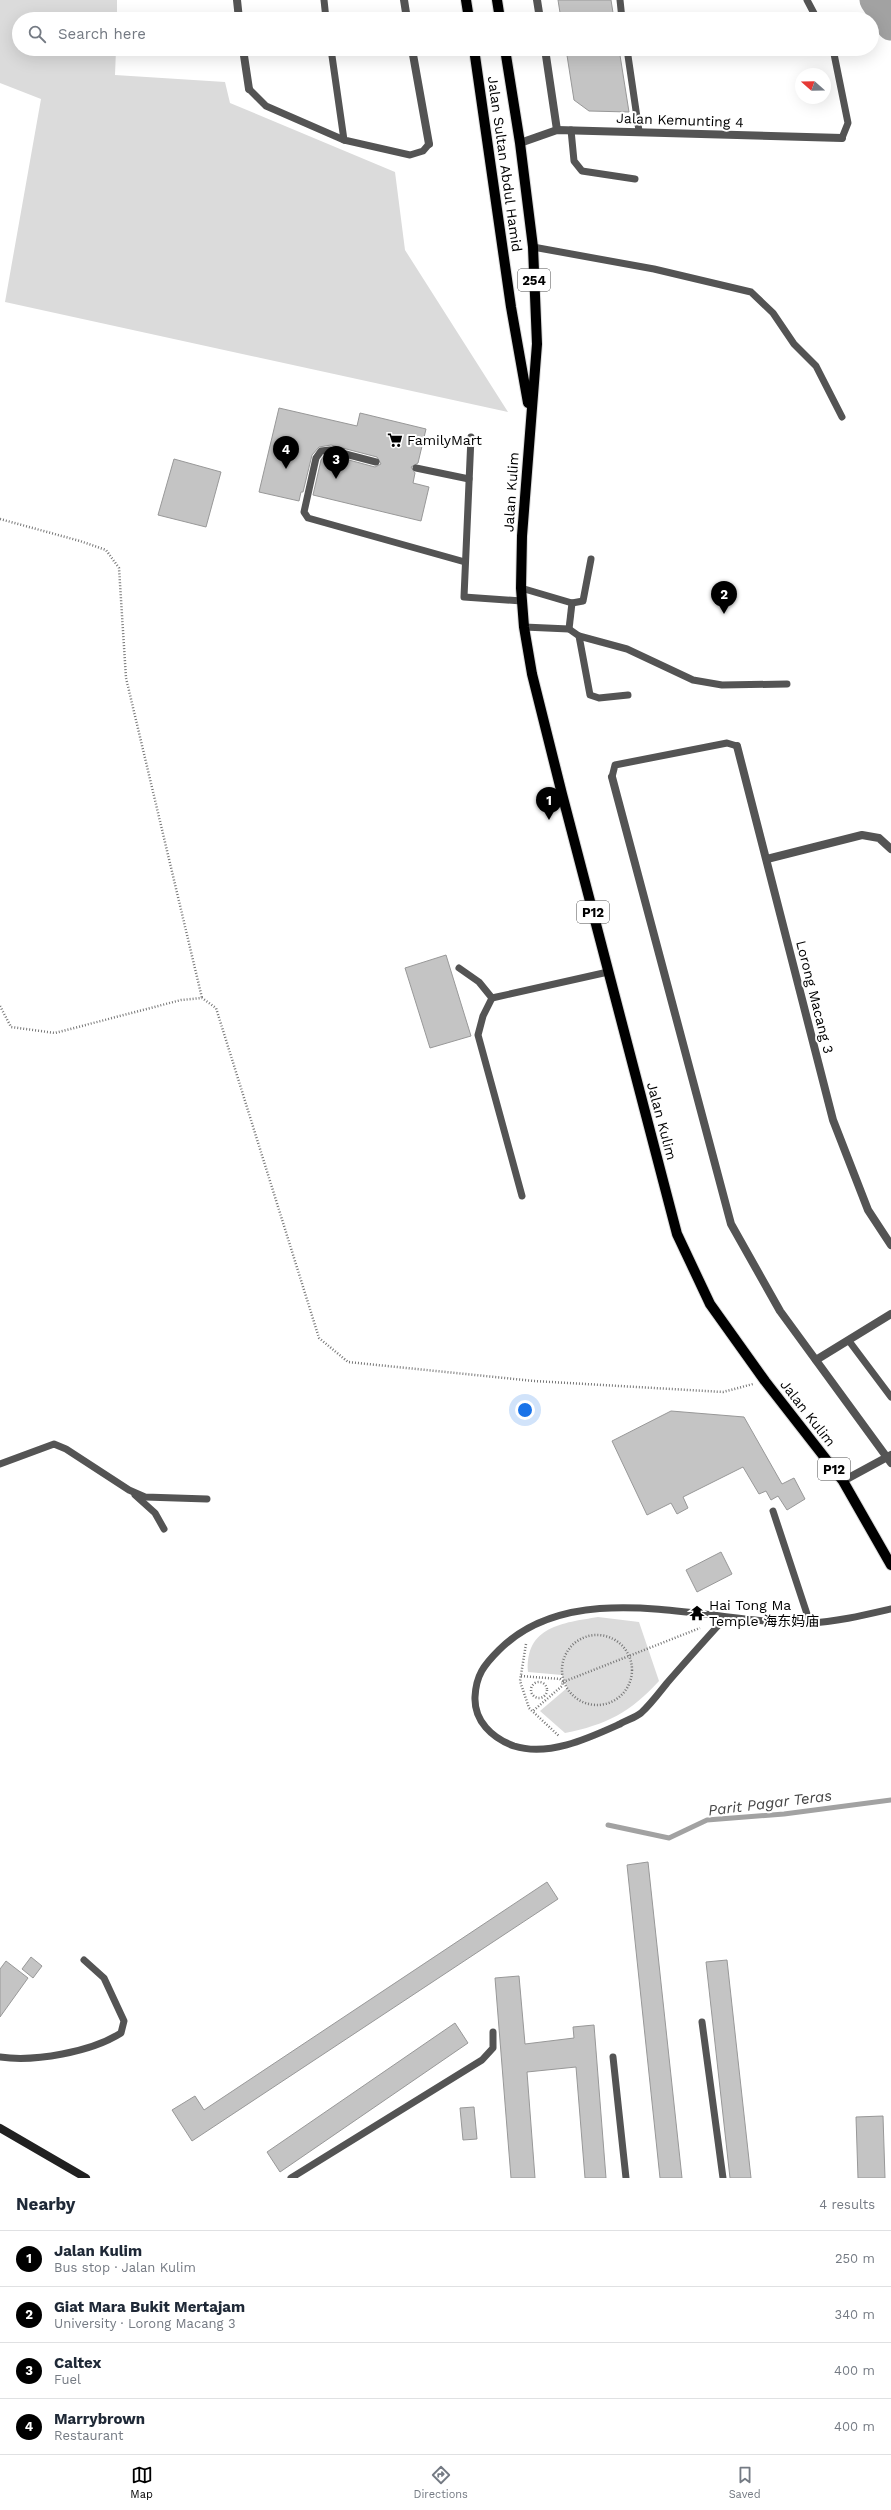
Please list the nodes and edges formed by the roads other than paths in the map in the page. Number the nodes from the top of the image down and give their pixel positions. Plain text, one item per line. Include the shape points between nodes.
1 (237, 0) edge
2 (324, 0) edge
3 (404, 0) edge
4 (466, 0) edge
5 (497, 0) edge
6 (537, 0) edge
7 (620, 0) edge
8 (807, 0) edge
9 (238, 12) edge
10 (325, 12) edge
11 (406, 12) edge
12 (468, 12) edge
13 (499, 12) edge
14 (539, 12) edge
15 (621, 12) edge
16 (813, 12) edge
17 (244, 56) edge
18 (332, 56) edge
19 (413, 56) edge
20 (475, 56) edge
21 (506, 56) edge
22 (546, 56) edge
23 (628, 56) edge
24 (834, 56) edge
25 (248, 89) joint
26 (557, 130) junction
27 (571, 130) junction
28 (639, 132) junction
29 (842, 138) joint
30 (344, 140) junction
31 (520, 143) junction
32 (429, 144) joint
33 (635, 179) dead end
34 (533, 246) junction
35 (530, 416) junction
36 (842, 417) dead end
37 (471, 437) dead end
38 (376, 462) dead end
39 (416, 468) dead end
40 (469, 479) junction
41 (590, 559) dead end
42 (465, 562) junction
43 (521, 588) junction
44 (522, 601) junction
45 (572, 603) junction
46 (524, 627) junction
47 (569, 629) junction
48 (579, 636) junction
49 (787, 684) dead end
50 (628, 695) dead end
51 (737, 746) joint
52 (612, 777) joint
53 (891, 849) edge
54 (767, 859) junction
55 (459, 968) dead end
56 (608, 972) junction
57 (492, 998) junction
58 (522, 1196) dead end
59 (891, 1245) edge
60 (891, 1314) edge
61 (849, 1341) junction
62 (816, 1360) junction
63 (891, 1397) edge
64 (890, 1458) edge
65 (0, 1464) edge
66 (843, 1481) junction
67 (128, 1490) junction
68 (207, 1498) dead end
69 (773, 1511) dead end
70 (164, 1529) dead end
71 (891, 1565) edge
72 (891, 1609) edge
73 (725, 1618) junction
74 (810, 1623) junction
75 (84, 1960) dead end
76 (702, 2022) dead end
77 (493, 2032) dead end
78 (0, 2057) edge
79 (613, 2057) dead end
80 (0, 2128) edge
81 (86, 2178) edge
82 (291, 2178) edge
83 (626, 2178) edge
84 (723, 2178) edge

1 - 9 street
2 - 10 lane
3 - 11 street
4 - 12 main road
5 - 13 main road
6 - 14 street
7 - 15 lane
8 - 16 lane
17 - 25 street
18 - 30 lane
19 - 32 street
20 - 35 main road, Jalan Sultan Abdul Hamid / 254 via 511,307
21 - 31 main road, Jalan Sultan Abdul Hamid / 254
22 - 26 street
23 - 28 lane
24 - 29 lane via 848,123
25 - 30 lane via 266,106
26 - 27 street, Jalan Kemunting 4
26 - 31 street, Jalan Kemunting 4
27 - 28 street, Jalan Kemunting 4
27 - 33 lane via 574,161 582,171
28 - 29 street, Jalan Kemunting 4
30 - 32 lane via 410,155 423,152
31 - 34 main road, Jalan Sultan Abdul Hamid / 254
34 - 35 main road, Jalan Sultan Abdul Hamid / 254 via 537,344
34 - 36 lane via 654,269 751,292 773,313 794,344 816,366
35 - 43 main road, Jalan Kulim / P12
37 - 40 lane
38 - 42 lane via 330,450 321,451 316,458 304,512 308,518
39 - 40 lane
40 - 42 lane
41 - 45 lane via 583,601
42 - 44 lane via 464,597
43 - 44 main road, Jalan Kulim / P12
43 - 45 lane
44 - 46 main road, Jalan Kulim / P12
45 - 47 lane
46 - 47 lane
46 - 56 main road, Jalan Kulim / P12 via 532,674
47 - 48 lane
48 - 49 lane via 627,650 693,680 722,685
48 - 50 lane via 590,695 599,698
51 - 52 lane via 727,743 615,765
51 - 54 street, Lorong Macang 3
52 - 62 street via 731,1224 780,1311
53 - 54 street via 879,838 862,835
54 - 59 street, Lorong Macang 3 via 833,1120 868,1210
55 - 57 lane via 478,982
56 - 57 lane
56 - 66 main road, Jalan Kulim / P12 via 677,1234 710,1304 765,1381
57 - 58 lane via 482,1016 478,1035
60 - 61 street
61 - 62 street
61 - 63 lane
62 - 64 street
64 - 66 street
65 - 67 lane via 54,1444 66,1449
66 - 71 main road, Jalan Kulim / P12
67 - 68 lane via 145,1497
67 - 70 lane via 156,1513
69 - 74 lane
72 - 74 lane
73 - 73 lane via 640,1714 583,1741 534,1750 513,1746 494,1736 480,1721 475,1701 476,1681 487,1662 506,1644 541,1622 579,1610 641,1608
73 - 74 lane
75 - 78 lane via 104,1978 124,2021 121,2033 105,2043 52,2055
76 - 84 lane
77 - 82 lane via 492,2048 482,2060
79 - 83 lane
80 - 81 main road

